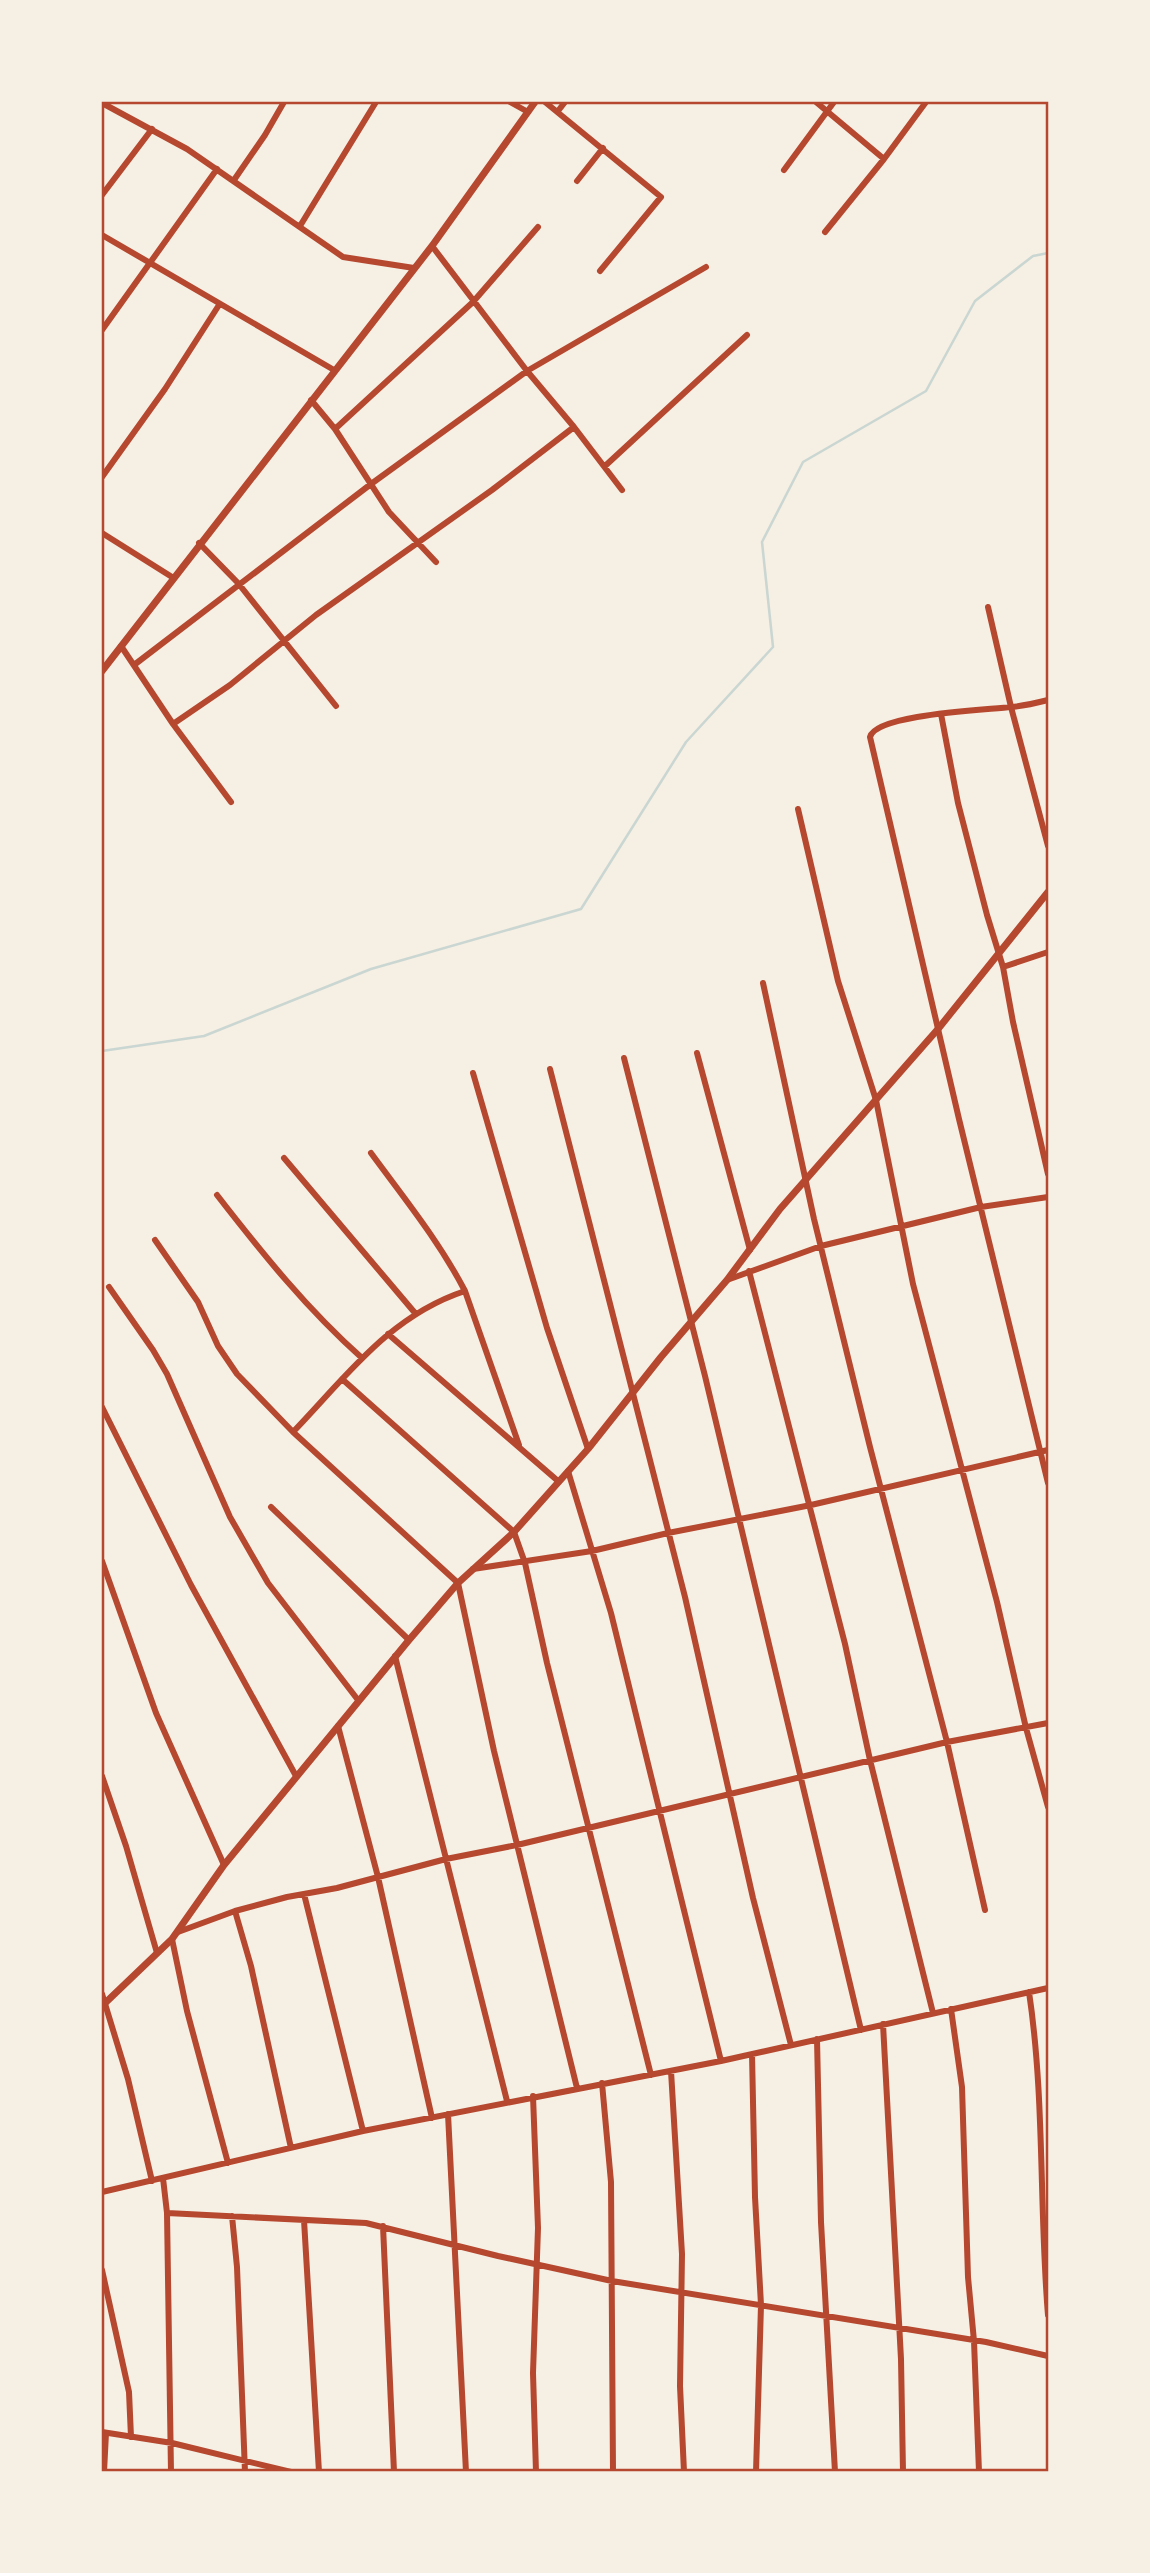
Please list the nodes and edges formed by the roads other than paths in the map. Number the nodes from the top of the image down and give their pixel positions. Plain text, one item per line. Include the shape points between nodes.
1 (284, 102) edge
2 (376, 102) edge
3 (510, 102) edge
4 (535, 102) edge
5 (545, 102) edge
6 (565, 102) edge
7 (816, 102) edge
8 (834, 102) edge
9 (926, 102) edge
10 (102, 103) edge
11 (558, 111) junction
12 (827, 111) junction
13 (528, 112) junction
14 (152, 129) junction
15 (603, 148) junction
16 (884, 159) junction
17 (216, 169) junction
18 (784, 170) dead end
19 (234, 180) junction
20 (577, 181) dead end
21 (102, 195) edge
22 (300, 226) junction
23 (538, 227) dead end
24 (825, 232) dead end
25 (102, 235) edge
26 (432, 246) junction
27 (148, 263) junction
28 (706, 267) dead end
29 (414, 268) junction
30 (600, 271) dead end
31 (473, 302) junction
32 (219, 305) junction
33 (102, 330) edge
34 (747, 335) dead end
35 (334, 370) junction
36 (527, 371) junction
37 (311, 400) junction
38 (574, 427) junction
39 (335, 429) junction
40 (605, 466) junction
41 (102, 477) edge
42 (371, 484) junction
43 (622, 490) dead end
44 (102, 533) edge
45 (199, 543) junction
46 (418, 543) junction
47 (436, 562) dead end
48 (172, 577) junction
49 (239, 583) junction
50 (988, 607) dead end
51 (285, 639) junction
52 (121, 646) junction
53 (134, 665) junction
54 (102, 671) edge
55 (1048, 701) edge
56 (336, 706) dead end
57 (1011, 707) junction
58 (941, 714) junction
59 (173, 724) junction
60 (231, 802) dead end
61 (798, 809) dead end
62 (1048, 846) edge
63 (1048, 892) edge
64 (1048, 952) edge
65 (1000, 954) junction
66 (1003, 967) junction
67 (763, 983) dead end
68 (938, 1029) junction
69 (697, 1053) dead end
70 (624, 1058) dead end
71 (550, 1069) dead end
72 (472, 1073) dead end
73 (876, 1100) junction
74 (371, 1153) dead end
75 (284, 1158) dead end
76 (1048, 1174) edge
77 (805, 1180) junction
78 (217, 1195) dead end
79 (1048, 1197) edge
80 (981, 1207) junction
81 (902, 1227) junction
82 (155, 1240) dead end
83 (821, 1246) junction
84 (750, 1250) junction
85 (749, 1271) junction
86 (727, 1280) junction
87 (109, 1287) dead end
88 (465, 1291) junction
89 (415, 1312) junction
90 (690, 1322) junction
91 (388, 1334) junction
92 (362, 1358) junction
93 (342, 1379) junction
94 (634, 1393) junction
95 (102, 1407) edge
96 (293, 1432) junction
97 (519, 1445) junction
98 (588, 1449) junction
99 (1048, 1450) edge
100 (1040, 1451) junction
101 (962, 1470) junction
102 (568, 1471) junction
103 (558, 1481) junction
104 (1048, 1483) edge
105 (882, 1489) junction
106 (811, 1505) junction
107 (271, 1507) dead end
108 (739, 1518) junction
109 (514, 1532) junction
110 (668, 1533) junction
111 (592, 1551) junction
112 (102, 1561) edge
113 (525, 1563) junction
114 (473, 1569) junction
115 (458, 1583) junction
116 (409, 1640) junction
117 (394, 1656) junction
118 (358, 1700) junction
119 (1048, 1723) edge
120 (338, 1726) junction
121 (1026, 1728) junction
122 (947, 1742) junction
123 (870, 1760) junction
124 (102, 1776) edge
125 (296, 1776) junction
126 (800, 1778) junction
127 (730, 1794) junction
128 (1048, 1807) edge
129 (659, 1810) junction
130 (588, 1827) junction
131 (517, 1845) junction
132 (446, 1859) junction
133 (224, 1865) junction
134 (378, 1877) junction
135 (304, 1894) junction
136 (235, 1910) junction
137 (985, 1910) dead end
138 (175, 1935) junction
139 (157, 1953) junction
140 (1048, 1988) edge
141 (1029, 1992) junction
142 (102, 1994) edge
143 (103, 2005) edge
144 (951, 2009) junction
145 (933, 2013) junction
146 (883, 2024) junction
147 (861, 2029) junction
148 (817, 2039) junction
149 (791, 2045) junction
150 (752, 2054) junction
151 (721, 2061) junction
152 (671, 2071) junction
153 (651, 2075) junction
154 (602, 2083) junction
155 (577, 2088) junction
156 (533, 2096) junction
157 (507, 2101) junction
158 (448, 2114) junction
159 (432, 2118) junction
160 (363, 2131) junction
161 (290, 2148) junction
162 (228, 2163) junction
163 (163, 2178) junction
164 (152, 2181) junction
165 (102, 2192) edge
166 (167, 2213) junction
167 (232, 2216) junction
168 (304, 2220) junction
169 (383, 2226) junction
170 (455, 2244) junction
171 (538, 2264) junction
172 (102, 2270) edge
173 (612, 2281) junction
174 (681, 2292) junction
175 (761, 2305) junction
176 (1048, 2315) edge
177 (826, 2317) junction
178 (900, 2329) junction
179 (974, 2341) junction
180 (1048, 2356) edge
181 (104, 2433) edge
182 (131, 2437) junction
183 (172, 2443) junction
184 (245, 2461) junction
185 (104, 2472) edge
186 (172, 2472) edge
187 (245, 2472) edge
188 (291, 2472) edge
189 (319, 2472) edge
190 (394, 2472) edge
191 (466, 2472) edge
192 (536, 2472) edge
193 (613, 2472) edge
194 (684, 2472) edge
195 (756, 2472) edge
196 (835, 2472) edge
197 (903, 2472) edge
198 (979, 2472) edge

1 - 19 street
2 - 22 street
3 - 13 street
4 - 13 street
5 - 11 street
6 - 11 street
7 - 12 street
8 - 12 street
9 - 16 street
10 - 14 street
11 - 15 street
12 - 16 street
12 - 18 street
13 - 26 street
14 - 17 street
14 - 21 street
15 - 20 street
15 - 30 street via 662,197
16 - 24 street
17 - 19 street
17 - 27 street
19 - 22 street
22 - 29 street via 345,258
23 - 31 street
25 - 27 street
26 - 29 street
26 - 31 street
27 - 32 street
27 - 33 street
28 - 36 street
29 - 35 street
31 - 36 street
31 - 39 street
32 - 35 street
32 - 41 street
34 - 40 street
35 - 37 street
36 - 38 street
36 - 42 street
37 - 39 street
37 - 45 street
38 - 40 street
38 - 46 street
39 - 42 street
40 - 43 street
42 - 46 street
42 - 49 street
44 - 48 street
45 - 48 street
45 - 49 street
46 - 47 street
46 - 51 street
48 - 52 street
49 - 51 street
49 - 53 street
50 - 57 street
51 - 56 street
51 - 59 street
52 - 53 street
52 - 54 street
53 - 59 street
55 - 57 street
57 - 58 street
57 - 62 street
58 - 65 street via 961,816
58 - 68 street via 884,725 870,737
59 - 60 street
61 - 73 street via 838,981
63 - 65 street
64 - 66 street
65 - 66 street
65 - 68 street
66 - 76 street
67 - 77 street
68 - 73 street
68 - 80 street
69 - 84 street
70 - 90 street
71 - 94 street
72 - 98 street via 547,1328
73 - 77 street
73 - 81 street
74 - 88 street via 436,1240
75 - 89 street
77 - 83 street
77 - 84 street
78 - 92 street via 269,1262
79 - 80 street
80 - 81 street
80 - 100 street
81 - 83 street
81 - 101 street
82 - 96 street via 198,1302 227,1362
83 - 85 street
83 - 105 street
84 - 86 street
85 - 86 street
85 - 106 street
86 - 90 street
87 - 118 street via 167,1374 230,1517 268,1583
88 - 89 street
88 - 97 street
89 - 91 street
90 - 94 street
90 - 108 street
91 - 92 street
91 - 97 street
92 - 93 street
93 - 96 street
93 - 109 street
94 - 98 street
94 - 110 street
95 - 125 street via 191,1585
96 - 115 street
97 - 103 street
98 - 102 street
99 - 100 street
100 - 101 street
100 - 104 street
101 - 105 street
101 - 121 street
102 - 103 street
102 - 111 street
103 - 109 street
105 - 106 street
105 - 122 street
106 - 108 street
106 - 123 street
107 - 116 street
108 - 110 street
108 - 126 street
109 - 113 street
109 - 114 street
110 - 111 street
110 - 127 street
111 - 113 street
111 - 129 street
112 - 133 street via 156,1713
113 - 114 street
113 - 130 street
114 - 115 street
115 - 116 street
115 - 131 street
116 - 117 street
117 - 118 street
117 - 132 street
118 - 120 street
119 - 121 street
120 - 125 street
120 - 134 street
121 - 122 street
121 - 128 street
122 - 123 street
122 - 137 street
123 - 126 street
123 - 145 street
124 - 139 street
125 - 133 street
126 - 127 street
126 - 147 street
127 - 129 street
127 - 149 street
129 - 130 street
129 - 151 street
130 - 131 street
130 - 153 street
131 - 132 street
131 - 155 street
132 - 134 street
132 - 157 street
133 - 138 street
134 - 135 street
134 - 159 street
135 - 136 street
135 - 160 street
136 - 138 street
136 - 161 street
138 - 139 street
138 - 162 street via 187,2011
139 - 143 street
140 - 141 street
141 - 144 street
141 - 176 street via 1037,2054
142 - 143 street
143 - 164 street via 128,2079
144 - 145 street
144 - 179 street via 962,2087
145 - 146 street
146 - 147 street
146 - 178 street
147 - 148 street
148 - 149 street
148 - 177 street
149 - 150 street
150 - 151 street
150 - 175 street
151 - 152 street
152 - 153 street
152 - 174 street
153 - 154 street
154 - 155 street
154 - 173 street via 611,2182
155 - 156 street
156 - 157 street
156 - 171 street
157 - 158 street
158 - 159 street
158 - 170 street
159 - 160 street
160 - 161 street
161 - 162 street
162 - 163 street
163 - 164 street
163 - 166 street
164 - 165 street
166 - 167 street
166 - 183 street
167 - 168 street
167 - 184 street
168 - 169 street
168 - 189 street
169 - 170 street
169 - 190 street
170 - 171 street
170 - 191 street
171 - 173 street
171 - 192 street
172 - 182 street via 129,2392
173 - 174 street
173 - 193 street
174 - 175 street
174 - 194 street
175 - 177 street
175 - 195 street
177 - 178 street
177 - 196 street
178 - 179 street
178 - 197 street
179 - 180 street
179 - 198 street
181 - 182 street
181 - 185 street
182 - 183 street
183 - 184 street
183 - 186 street
184 - 187 street
184 - 188 street

